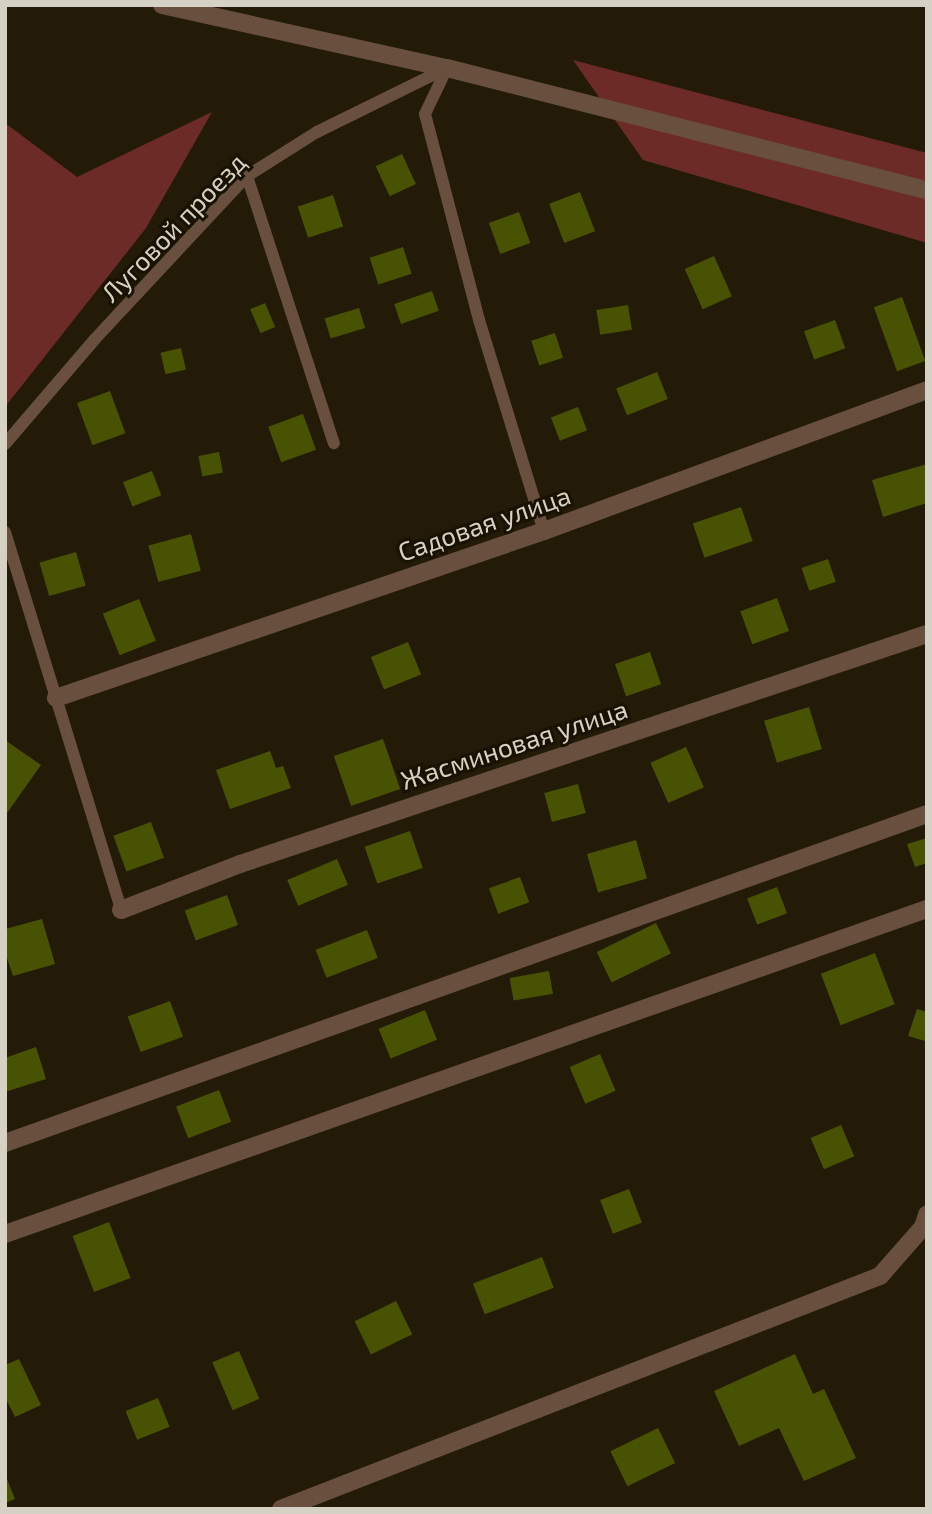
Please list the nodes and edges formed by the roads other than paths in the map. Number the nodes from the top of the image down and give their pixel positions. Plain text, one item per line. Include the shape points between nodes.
1 (162, 5) edge
2 (446, 68) junction
3 (247, 176) junction
4 (927, 190) edge
5 (927, 390) edge
6 (334, 443) dead end
7 (5, 444) edge
8 (5, 531) edge
9 (544, 531) junction
10 (927, 634) edge
11 (56, 698) junction
12 (927, 814) edge
13 (927, 909) edge
14 (121, 910) joint
15 (5, 1143) edge
16 (927, 1216) edge
17 (5, 1234) edge
18 (281, 1509) edge

1 - 2 street
2 - 3 lane, Луговой проезд via 317,132
2 - 4 street
2 - 9 lane via 425,114 479,320
3 - 6 lane
3 - 7 lane, Луговой проезд via 94,340
5 - 9 street, Садовая улица
8 - 11 lane
9 - 11 street, Садовая улица
10 - 14 street, Жасминовая улица via 240,863
11 - 14 lane
12 - 15 street
13 - 17 street
16 - 18 street via 923,1227 880,1276

